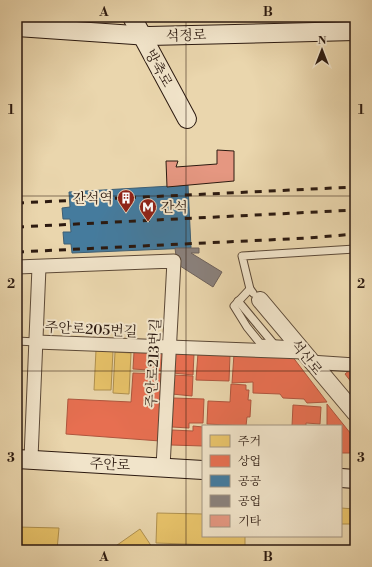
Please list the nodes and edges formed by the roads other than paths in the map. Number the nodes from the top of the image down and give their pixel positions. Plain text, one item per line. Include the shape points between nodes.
1 (132, 17) edge
2 (17, 27) edge
3 (355, 31) edge
4 (141, 35) junction
5 (187, 119) dead end
6 (355, 250) edge
7 (17, 267) edge
8 (39, 267) junction
9 (255, 295) junction
10 (17, 341) edge
11 (36, 342) junction
12 (170, 348) junction
13 (304, 353) junction
14 (355, 365) edge
15 (355, 413) edge
16 (24, 459) edge
17 (163, 467) junction
18 (202, 470) edge
19 (342, 478) edge
20 (355, 479) edge

1 - 4 main road, 방축로
2 - 4 main road, 석정로
3 - 4 main road, 석정로
4 - 5 main road, 방축로
6 - 9 lane via 242,256
7 - 8 street
8 - 11 street, 주안로205번길
8 - 12 street, 주안로213번길 via 174,261
9 - 13 street, 석산로
9 - 13 lane via 238,301 234,306 247,327 260,342 273,343
10 - 11 lane
11 - 12 street, 주안로205번길
11 - 16 street, 주안로205번길
12 - 13 street, 주안로205번길
12 - 17 street, 주안로213번길
13 - 14 street, 주안로205번길
13 - 15 street, 석산로
16 - 17 main road, 주안로
17 - 18 main road, 주안로
19 - 20 main road

